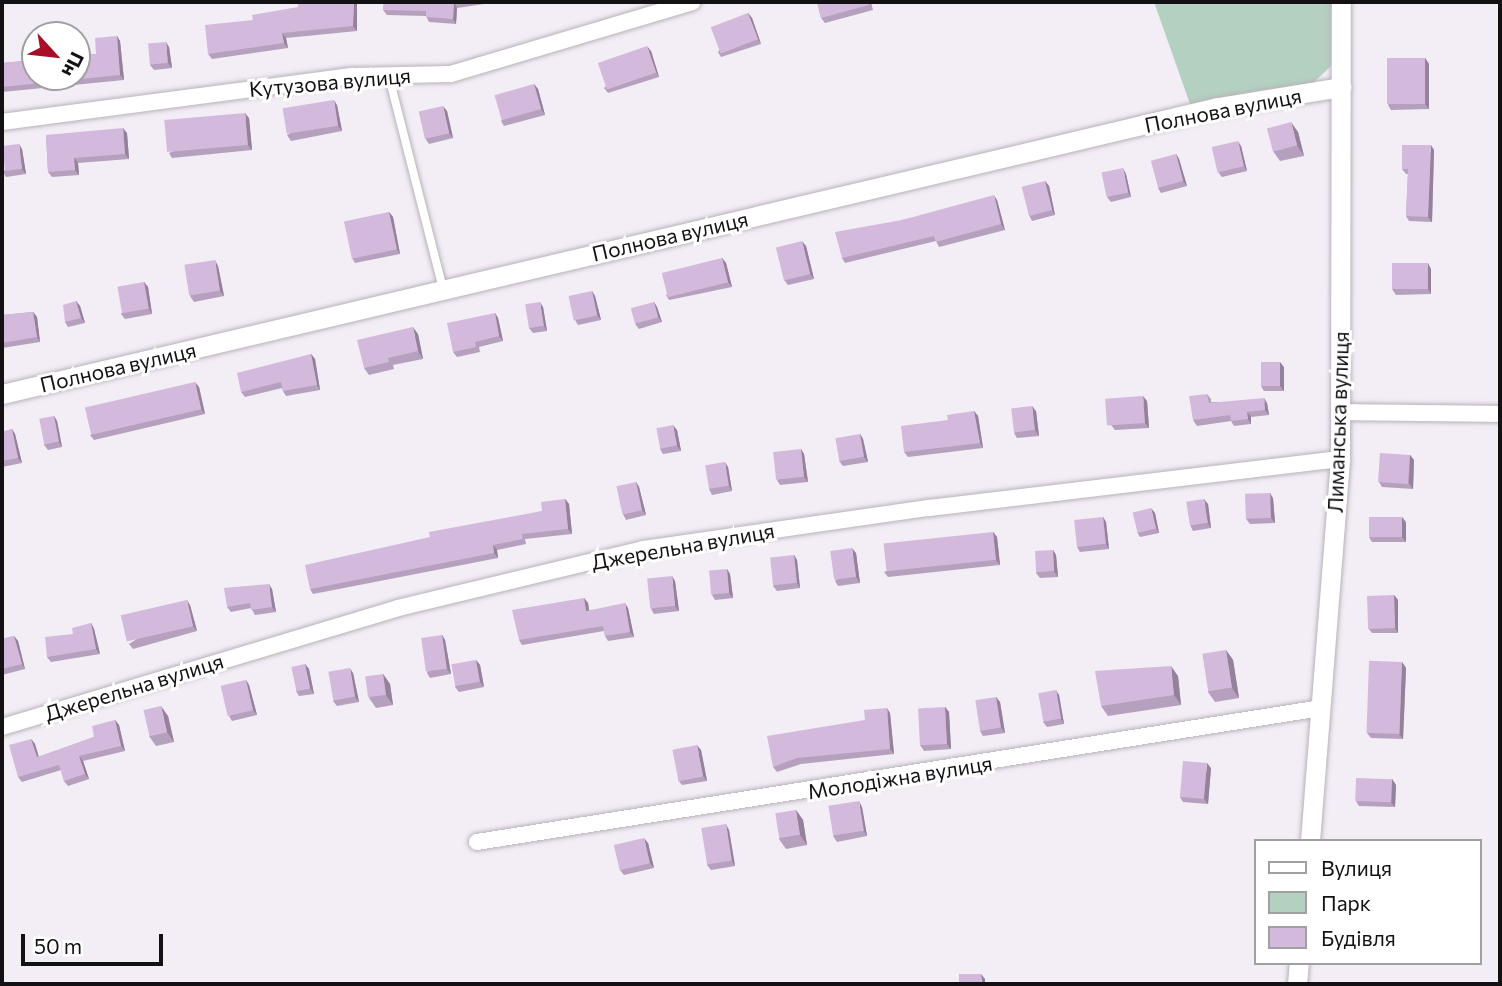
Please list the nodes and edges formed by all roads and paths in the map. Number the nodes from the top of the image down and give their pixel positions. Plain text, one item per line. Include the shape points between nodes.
1 (692, 2) edge
2 (1342, 2) edge
3 (388, 74) junction
4 (1341, 87) junction
5 (2, 122) edge
6 (443, 289) junction
7 (2, 394) edge
8 (1341, 412) junction
9 (1500, 414) edge
10 (1340, 459) junction
11 (1321, 708) junction
12 (2, 727) edge
13 (1310, 839) edge
14 (477, 842) dead end
15 (1299, 965) edge
16 (1297, 984) edge

1 - 3 street, Кутузова вулиця via 452,74
2 - 4 street, Лиманська вулиця
3 - 5 street, Кутузова вулиця
3 - 6 lane
4 - 6 street, Полнова вулиця via 1218,107
4 - 8 street, Лиманська вулиця
6 - 7 street, Полнова вулиця
8 - 9 street
8 - 10 street, Лиманська вулиця
10 - 11 street, Лиманська вулиця
10 - 12 street, Джерельна вулиця via 929,508 643,549 398,608
11 - 13 street, Лиманська вулиця
11 - 14 street, Молодіжна вулиця
15 - 16 street

